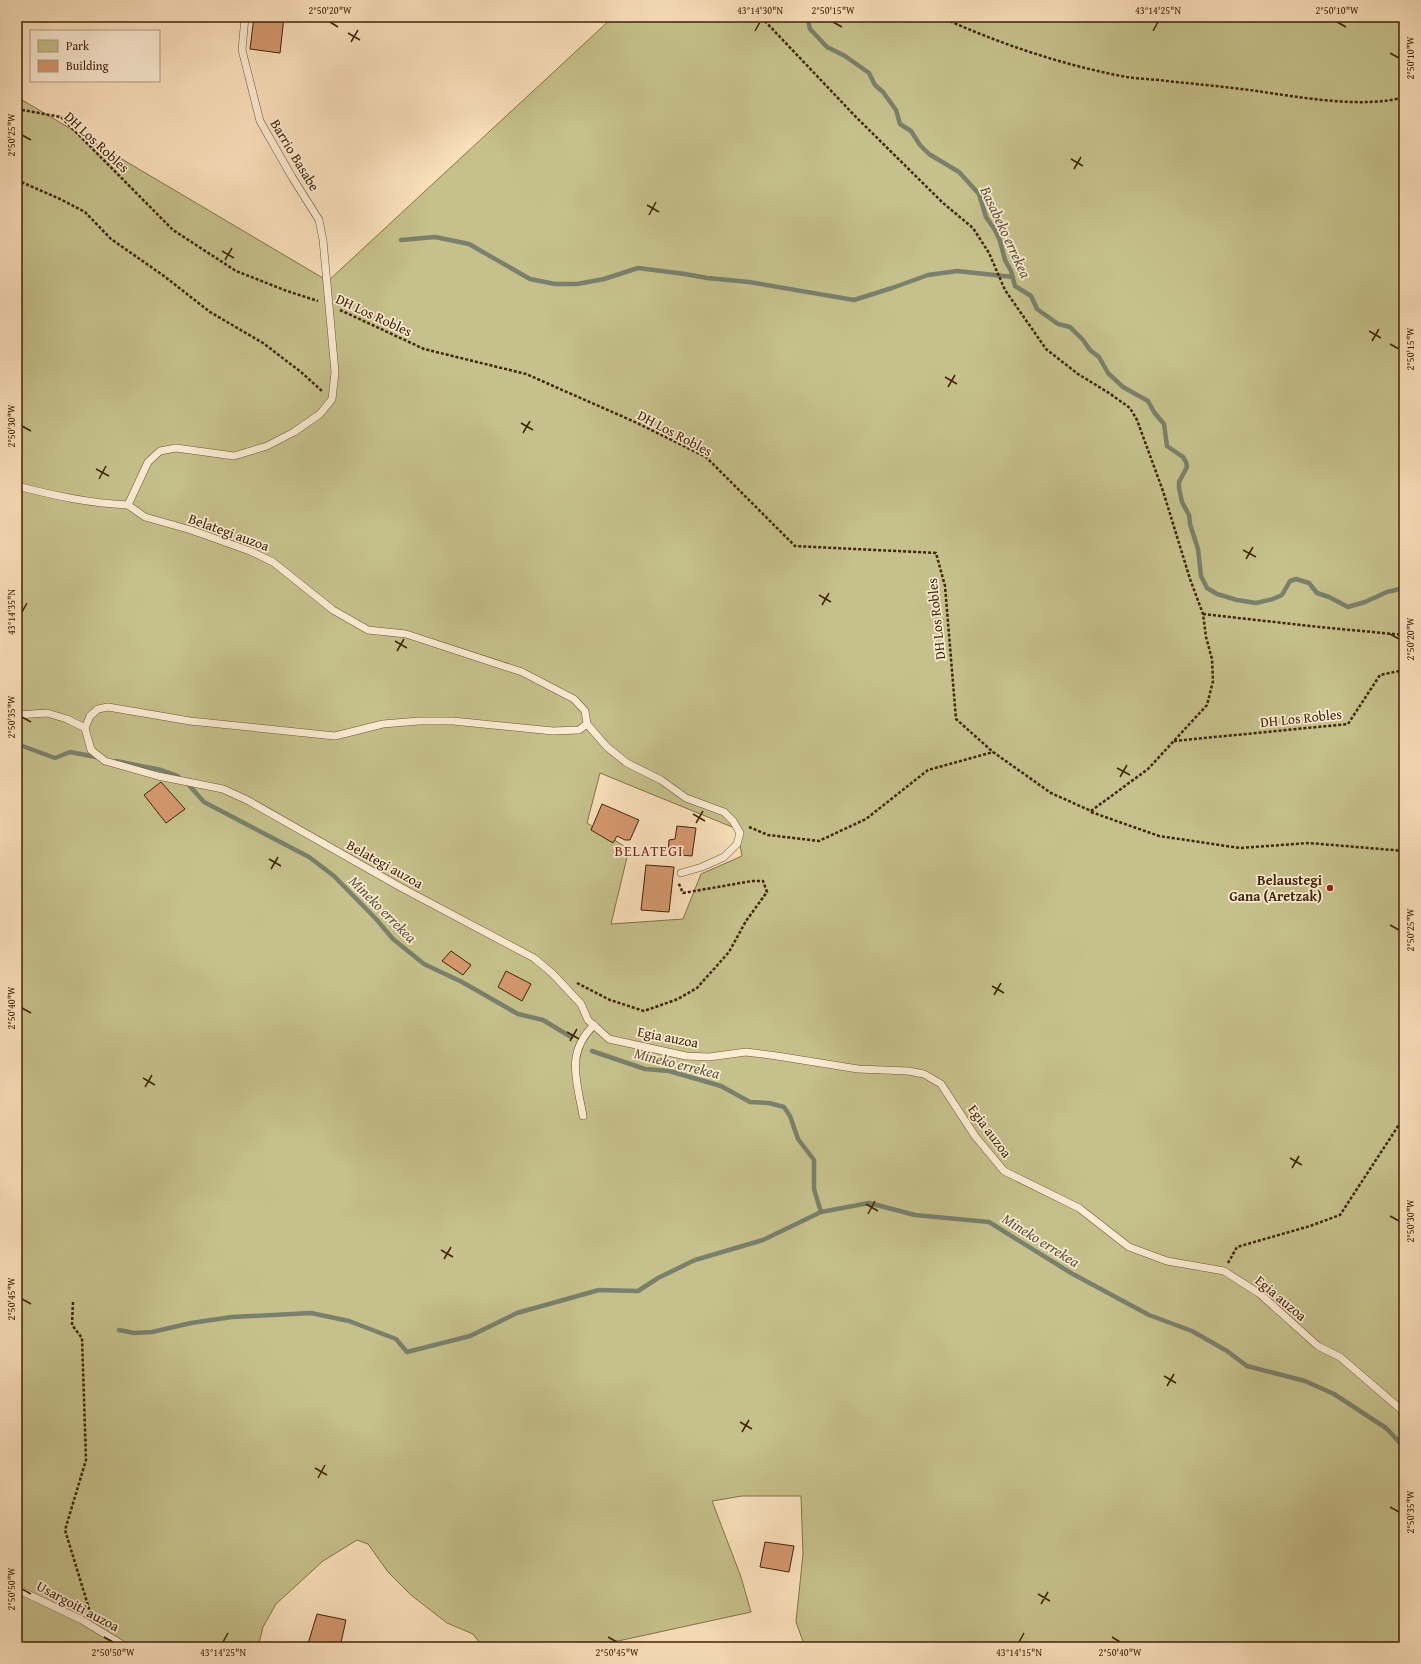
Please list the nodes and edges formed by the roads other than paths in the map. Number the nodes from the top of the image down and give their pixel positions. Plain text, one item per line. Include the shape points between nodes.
1 (245, 17) edge
2 (17, 486) edge
3 (128, 505) junction
4 (17, 715) edge
5 (586, 724) junction
6 (85, 728) junction
7 (681, 873) road end
8 (552, 974) joint
9 (594, 1025) junction
10 (583, 1116) dead end
11 (1404, 1412) edge
12 (17, 1589) edge
13 (126, 1647) edge

1 - 3 lane, Barrio Basabe via 242,50 260,121 319,220 335,372 332,399 320,414 294,432 266,446 234,456 176,448 160,451 148,462
2 - 3 lane via 72,500
3 - 5 lane, Belategi auzoa via 145,518 191,530 273,562 333,610 368,630 406,634 522,672 574,699 585,711
4 - 6 lane via 47,713
5 - 6 lane via 579,730 553,731 419,720 383,724 335,736 190,721 108,707 98,709 90,716
5 - 7 lane, Belategi auzoa via 627,763 660,780 686,798 724,812 733,821 740,833 737,844 724,857
6 - 8 lane, Belategi auzoa via 91,750 105,761 158,776 223,789 534,958
8 - 9 lane, Egia auzoa via 581,1004 588,1020
9 - 10 lane via 584,1034 577,1049 574,1066
9 - 11 lane, Egia auzoa via 609,1039 686,1056 710,1057 746,1052 858,1069 924,1074 941,1084 975,1136 1004,1172 1079,1208 1129,1247 1167,1261 1224,1271 1260,1294 1318,1346 1340,1357
12 - 13 lane, Usargoiti auzoa via 82,1620

